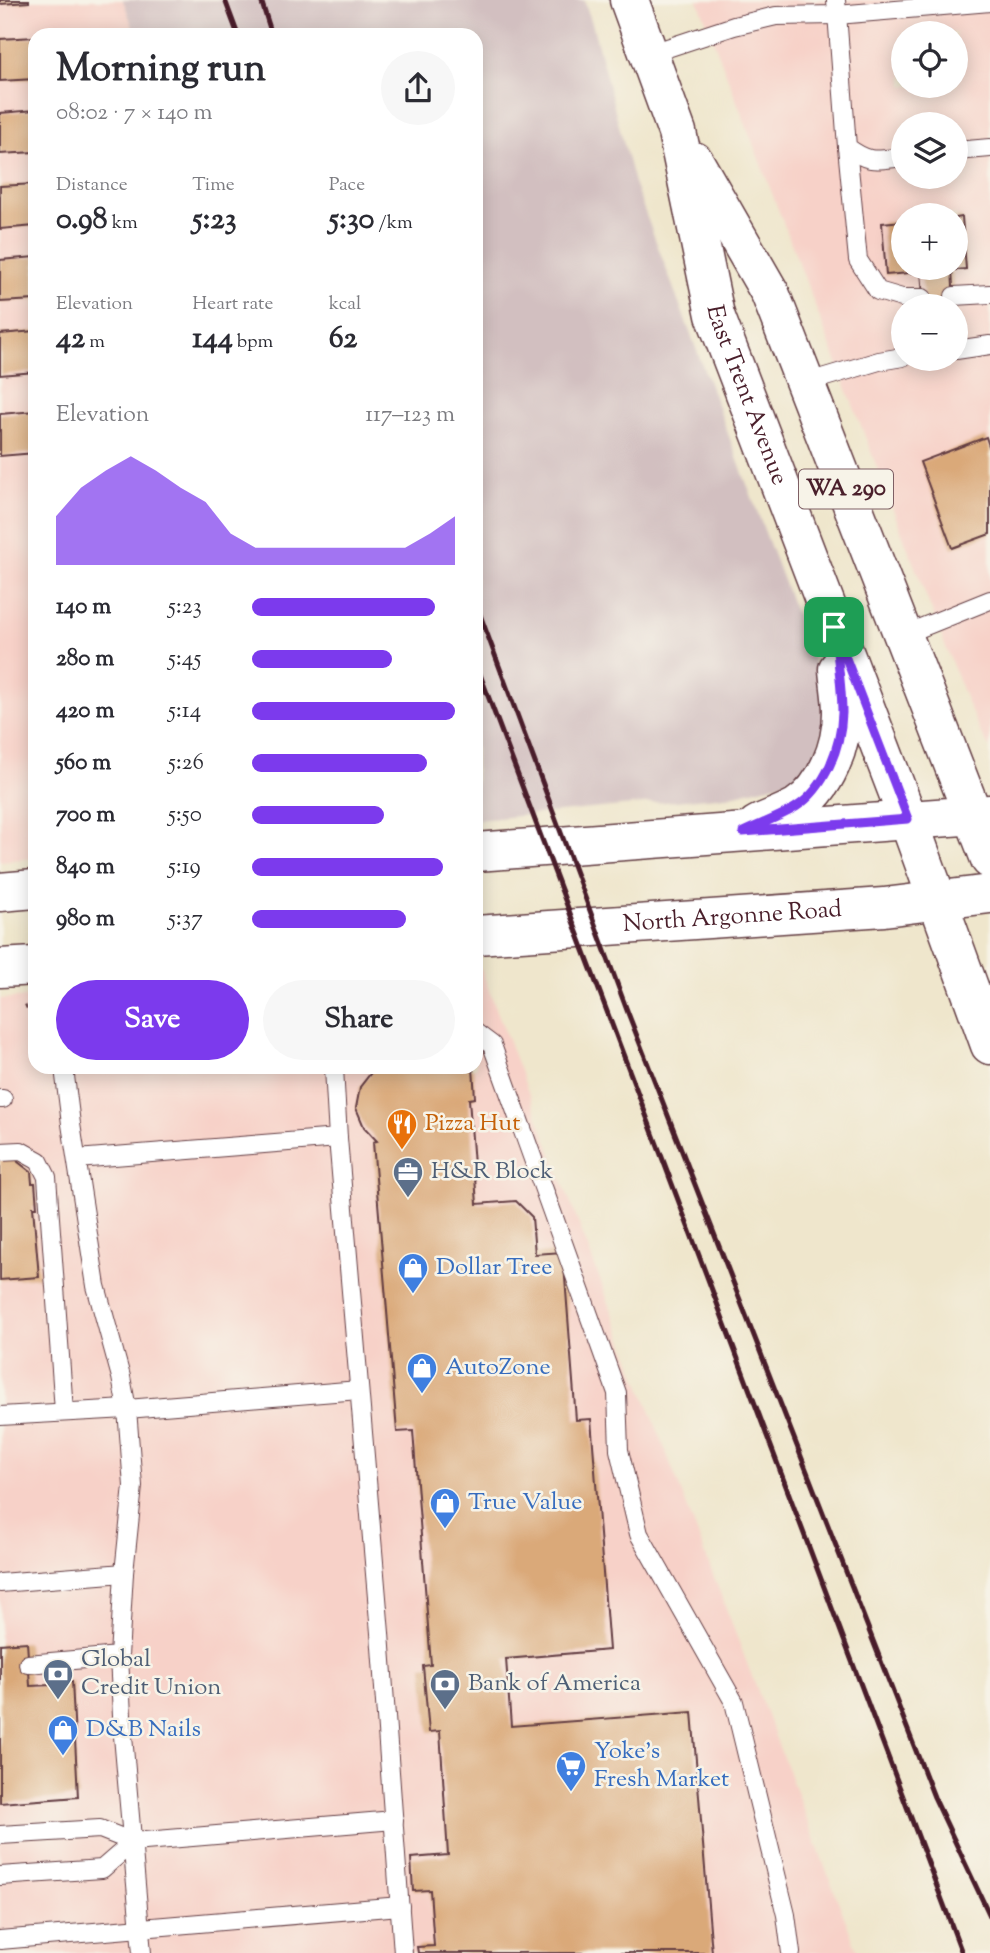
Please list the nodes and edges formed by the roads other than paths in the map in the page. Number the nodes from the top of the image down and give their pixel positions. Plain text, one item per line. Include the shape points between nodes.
1 (629, 0) edge
2 (990, 2) edge
3 (837, 8) edge
4 (649, 54) junction
5 (677, 132) junction
6 (847, 147) junction
7 (990, 148) edge
8 (968, 149) edge
9 (891, 158) edge
10 (990, 294) edge
11 (891, 295) edge
12 (968, 295) edge
13 (990, 345) edge
14 (968, 348) edge
15 (891, 358) edge
16 (806, 383) junction
17 (990, 600) edge
18 (834, 627) junction
19 (903, 635) junction
20 (981, 814) edge
21 (908, 819) junction
22 (743, 832) junction
23 (483, 851) edge
24 (990, 859) edge
25 (28, 890) edge
26 (0, 892) edge
27 (990, 894) edge
28 (938, 900) junction
29 (483, 935) edge
30 (28, 966) edge
31 (0, 968) edge
32 (483, 1038) edge
33 (990, 1045) edge
34 (65, 1074) edge
35 (334, 1074) edge
36 (338, 1138) junction
37 (0, 1152) edge
38 (77, 1159) junction
39 (359, 1390) junction
40 (127, 1409) junction
41 (64, 1411) junction
42 (0, 1416) edge
43 (124, 1573) junction
44 (0, 1583) edge
45 (118, 1656) junction
46 (28, 1664) dead end
47 (394, 1820) junction
48 (0, 1835) edge
49 (133, 1842) junction
50 (0, 1876) edge
51 (400, 1906) junction
52 (140, 1929) junction
53 (0, 1940) edge
54 (142, 1953) edge
55 (403, 1953) edge
56 (791, 1953) edge

1 - 4 main road, East Trent Avenue / WA 290
2 - 3 lane
3 - 4 lane via 734,26
3 - 6 lane
4 - 5 main road, East Trent Avenue / WA 290
5 - 16 main road, East Trent Avenue / WA 290 via 770,293
5 - 18 main road, East Trent Avenue / WA 290 via 715,316
6 - 9 lane via 861,158
6 - 11 lane via 858,260 878,291
7 - 8 lane
10 - 12 lane
13 - 14 lane
15 - 16 lane
16 - 19 main road, East Trent Avenue / WA 290
17 - 19 lane
18 - 21 main road, East Trent Avenue / WA 290
18 - 22 main road via 842,713 831,763 817,788 798,806
19 - 20 main road, East Trent Avenue / WA 290
20 - 21 main road
20 - 24 main road, East Trent Avenue / WA 290
21 - 22 main road
21 - 28 main road, East Trent Avenue / WA 290
22 - 23 main road
25 - 26 main road
27 - 28 main road, North Argonne Road
28 - 29 main road, North Argonne Road
28 - 33 main road, East Trent Avenue / WA 290
30 - 31 main road
32 - 56 lane via 492,1045 617,1392 619,1450 639,1534 734,1702
34 - 38 lane
35 - 36 lane
36 - 38 lane
36 - 39 lane
37 - 41 lane via 21,1151 38,1161 47,1177
38 - 40 lane via 96,1286
39 - 40 lane
39 - 47 lane
40 - 41 lane
40 - 43 lane via 134,1486
41 - 42 lane
43 - 44 lane
43 - 45 lane
45 - 46 lane
45 - 49 lane
47 - 49 lane
47 - 51 lane
48 - 49 lane via 100,1829
49 - 50 lane via 102,1869
49 - 52 lane
51 - 52 lane
51 - 55 lane
52 - 53 lane
52 - 54 lane

